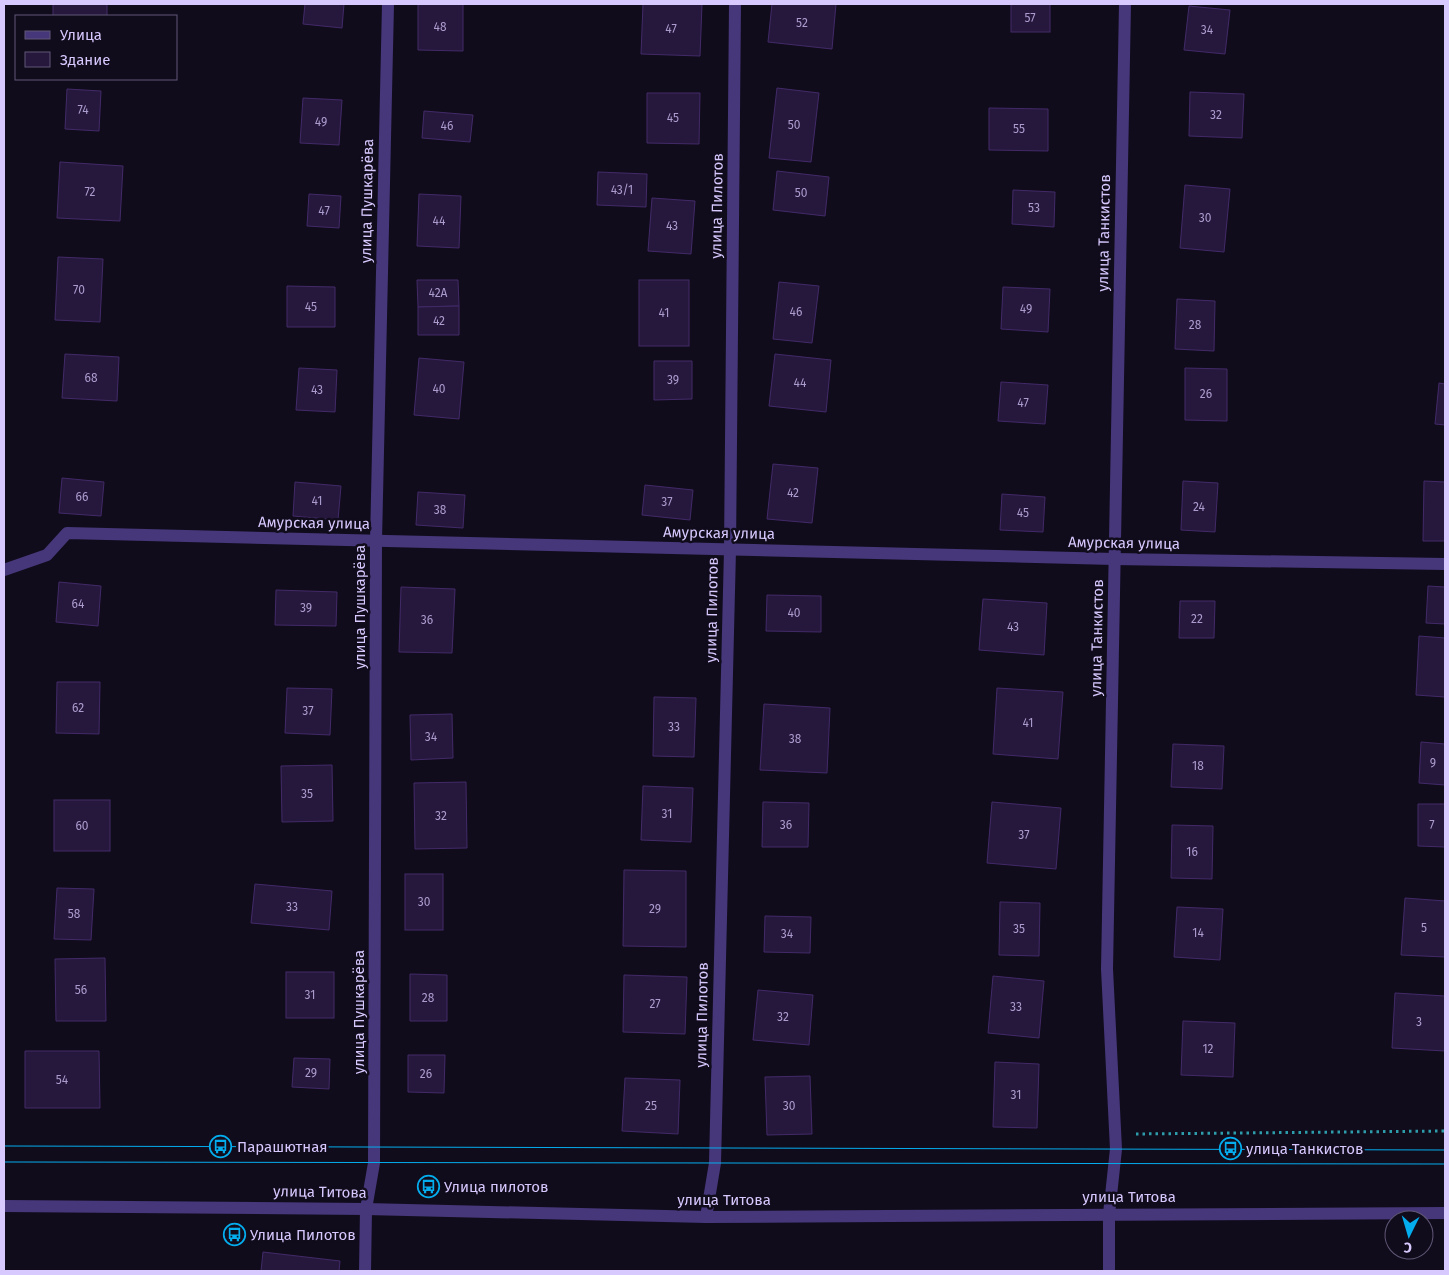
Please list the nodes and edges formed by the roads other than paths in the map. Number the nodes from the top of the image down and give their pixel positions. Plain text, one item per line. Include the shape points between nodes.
1 (388, 4) edge
2 (735, 4) edge
3 (1125, 4) edge
4 (376, 541) junction
5 (730, 550) junction
6 (1114, 559) junction
7 (1445, 564) edge
8 (4, 570) edge
9 (4, 1206) edge
10 (366, 1209) junction
11 (1109, 1214) junction
12 (1445, 1214) edge
13 (706, 1217) junction
14 (365, 1271) edge
15 (1109, 1271) edge

1 - 4 street, улица Пушкарёва
2 - 5 street, улица Пилотов
3 - 6 street, улица Танкистов
4 - 5 street, Амурская улица
4 - 8 street, Амурская улица via 67,533 47,554
4 - 10 street, улица Пушкарёва via 375,1147
5 - 6 street, Амурская улица
5 - 13 street, улица Пилотов via 715,1163
6 - 7 street, Амурская улица
6 - 11 street, улица Танкистов via 1107,969 1116,1164
9 - 10 street, улица Титова
10 - 13 street, улица Титова
10 - 14 street, улица Пушкарёва
11 - 12 street, улица Титова
11 - 13 street, улица Титова
11 - 15 street, улица Танкистов

